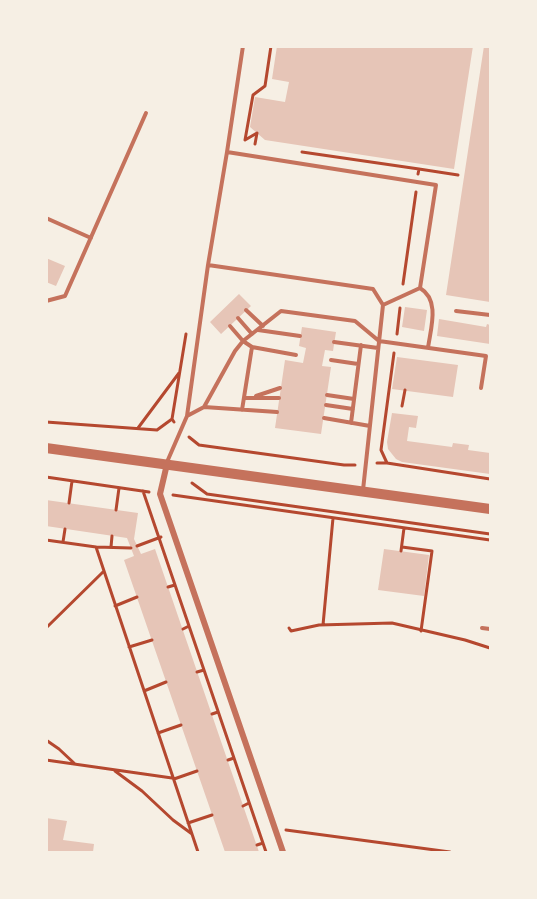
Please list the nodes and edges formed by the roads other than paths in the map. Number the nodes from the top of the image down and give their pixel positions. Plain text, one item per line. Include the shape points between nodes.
1 (243, 46) edge
2 (146, 113) dead end
3 (227, 152) junction
4 (46, 218) edge
5 (91, 238) junction
6 (208, 265) junction
7 (420, 288) junction
8 (46, 301) edge
9 (383, 305) junction
10 (246, 310) dead end
11 (456, 311) dead end
12 (490, 315) edge
13 (237, 318) dead end
14 (230, 326) dead end
15 (262, 326) junction
16 (258, 330) junction
17 (252, 334) junction
18 (300, 336) dead end
19 (243, 341) junction
20 (379, 341) junction
21 (334, 342) dead end
22 (361, 345) junction
23 (252, 347) junction
24 (378, 348) junction
25 (428, 348) junction
26 (296, 355) dead end
27 (331, 360) dead end
28 (358, 364) junction
29 (280, 388) dead end
30 (481, 388) dead end
31 (327, 395) dead end
32 (244, 398) junction
33 (252, 398) junction
34 (279, 398) dead end
35 (354, 399) junction
36 (326, 405) dead end
37 (204, 407) junction
38 (353, 409) junction
39 (243, 410) junction
40 (277, 412) dead end
41 (187, 416) junction
42 (324, 418) dead end
43 (351, 423) junction
44 (370, 426) junction
45 (46, 448) edge
46 (166, 464) junction
47 (363, 491) junction
48 (490, 509) edge
49 (482, 628) dead end
50 (490, 629) edge
51 (284, 852) edge

1 - 3 lane
2 - 5 lane
3 - 6 lane
3 - 7 lane via 436,185
4 - 5 lane
5 - 8 lane via 65,296
6 - 9 lane via 374,289
6 - 41 lane
7 - 9 lane
7 - 25 lane via 427,292 433,310
9 - 20 lane
10 - 15 lane
11 - 12 lane
13 - 17 lane
14 - 19 lane
15 - 16 lane
15 - 20 lane via 281,310 355,321
16 - 17 lane
16 - 18 lane
17 - 19 lane
19 - 23 lane
19 - 37 lane
20 - 24 lane
20 - 25 lane
21 - 22 lane
22 - 24 lane
22 - 28 lane
23 - 26 lane
23 - 32 lane
24 - 44 lane
25 - 30 lane via 486,356
27 - 28 lane
28 - 35 lane
29 - 33 lane
31 - 35 lane
32 - 33 lane
32 - 39 lane
33 - 34 lane
35 - 38 lane
36 - 38 lane
37 - 39 lane
37 - 41 lane
38 - 43 lane
39 - 40 lane
41 - 46 lane
42 - 43 lane
43 - 44 lane
44 - 47 lane
45 - 46 street
46 - 47 street
46 - 51 street via 160,494
47 - 48 street
49 - 50 lane

